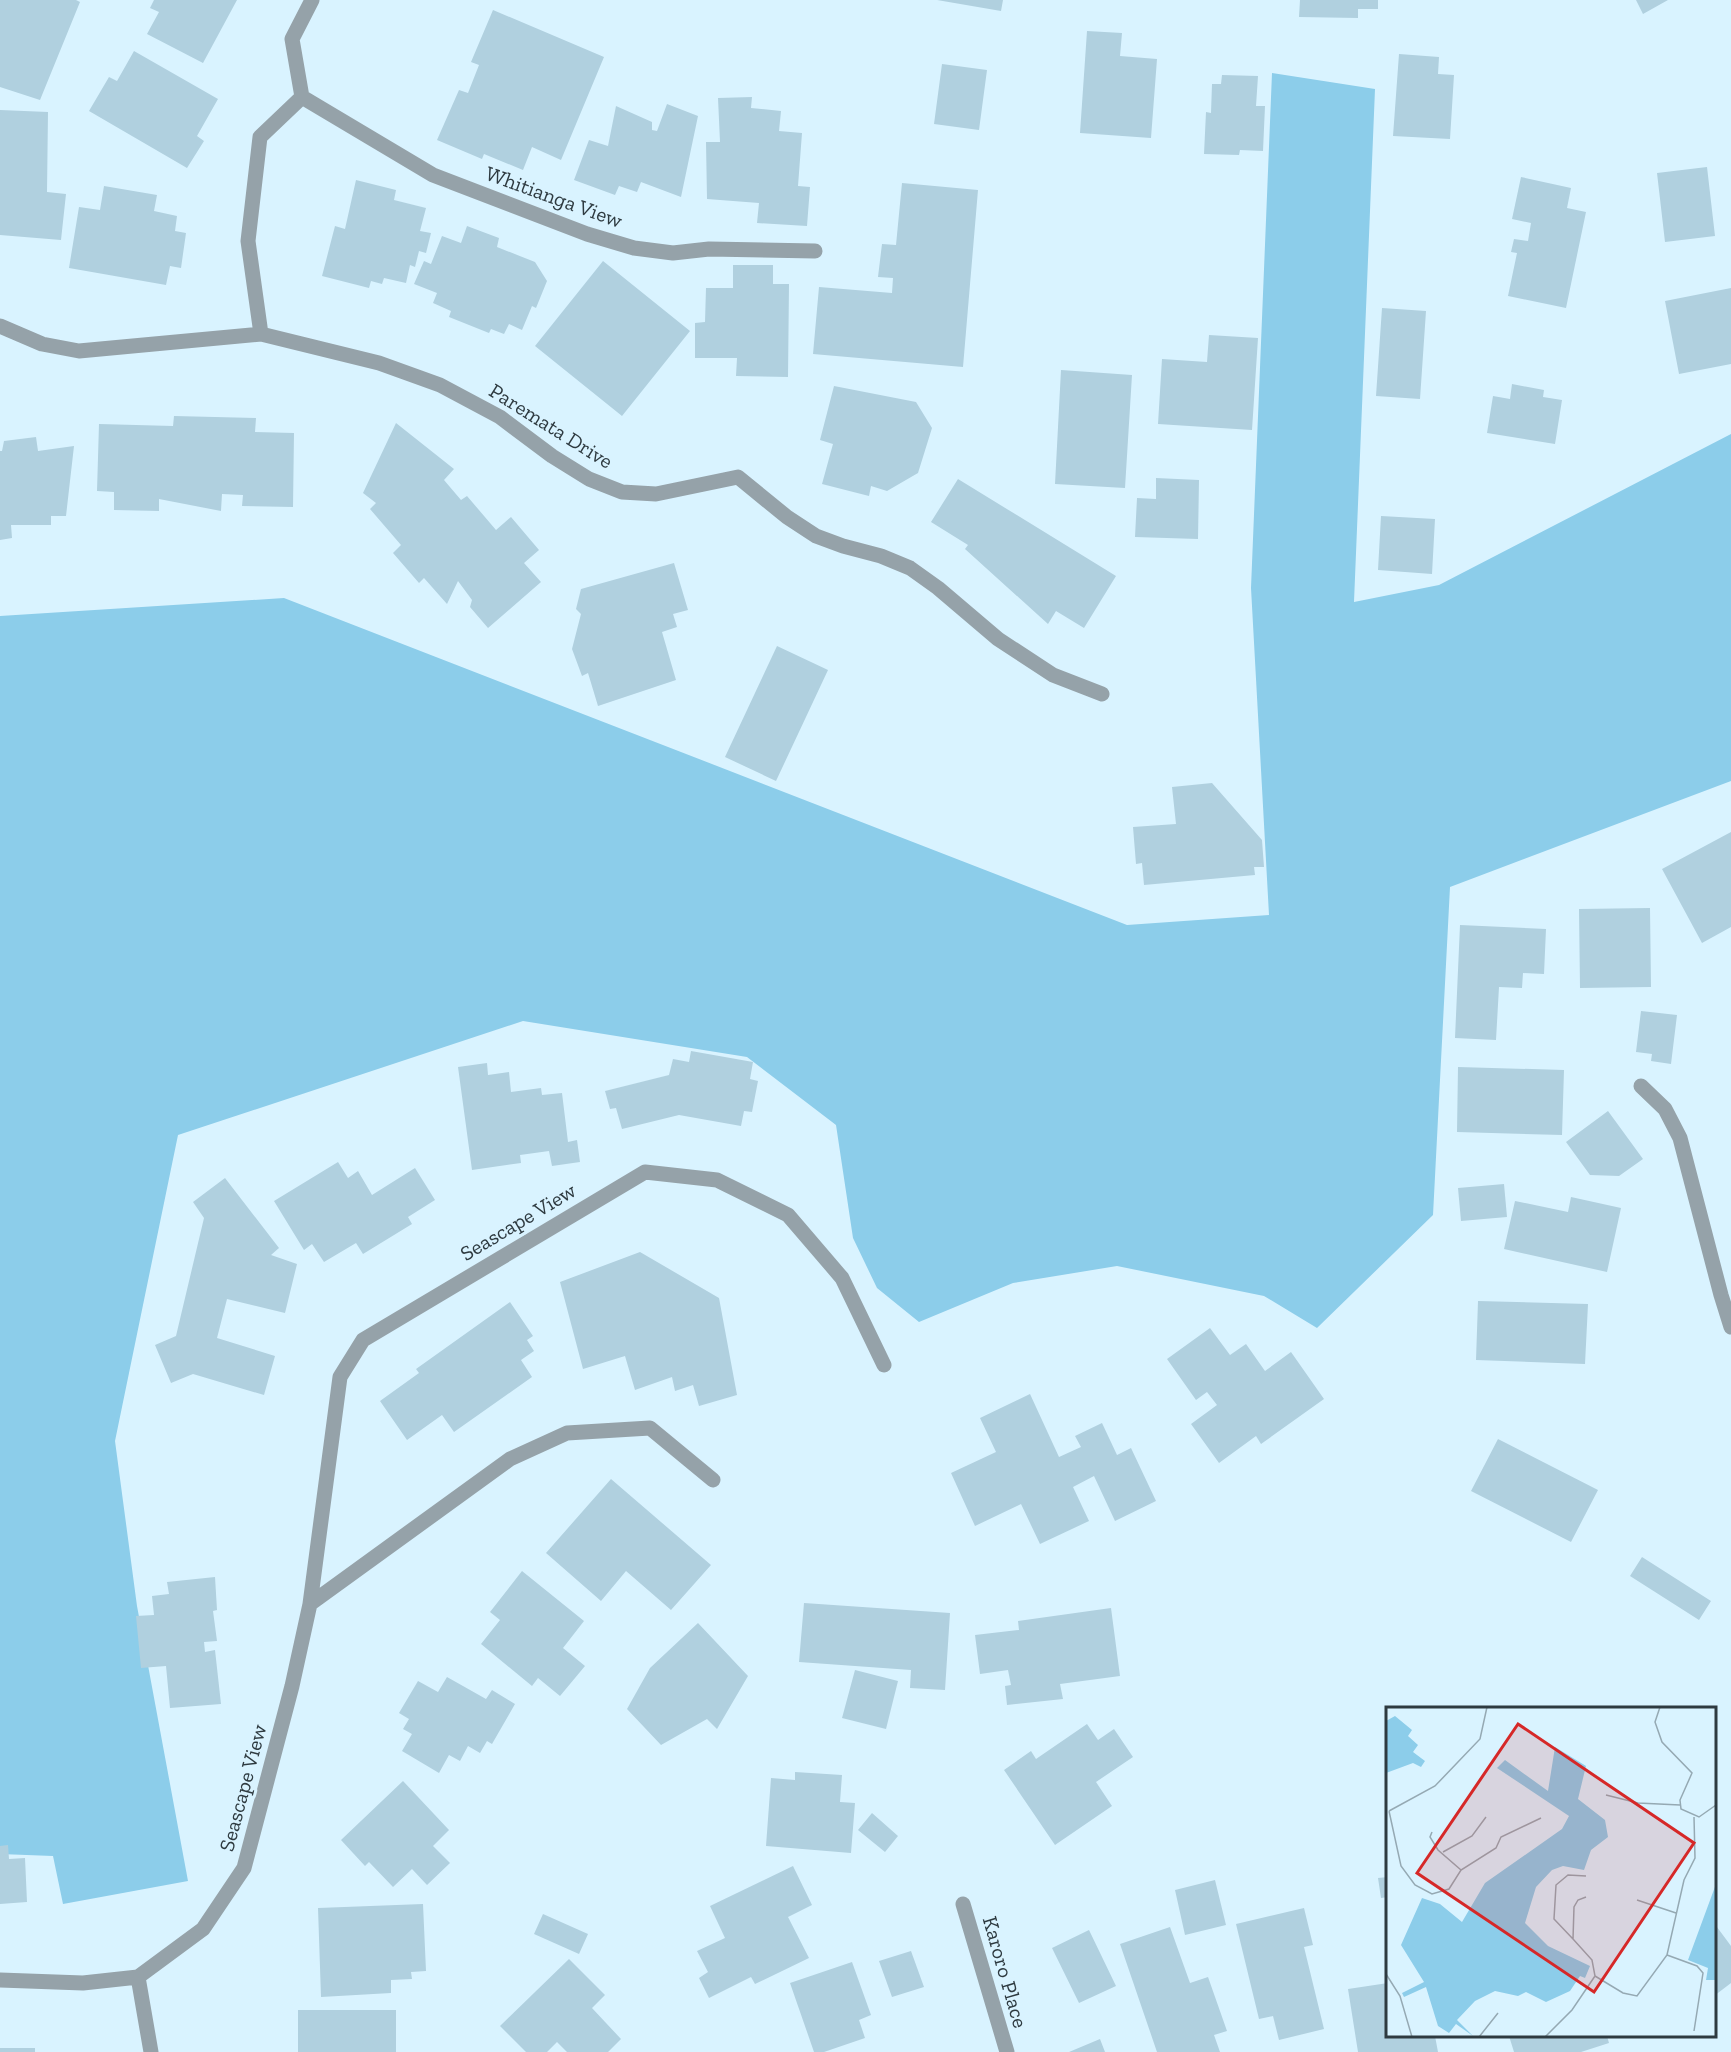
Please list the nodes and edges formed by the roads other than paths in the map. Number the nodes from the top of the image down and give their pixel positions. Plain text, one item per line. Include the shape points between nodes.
1 (312, 0) edge
2 (302, 97) junction
3 (815, 251) dead end
4 (0, 326) edge
5 (261, 334) junction
6 (1102, 694) dead end
7 (1641, 1086) dead end
8 (1731, 1327) edge
9 (884, 1365) dead end
10 (713, 1480) dead end
11 (310, 1604) junction
12 (963, 1904) dead end
13 (138, 1977) junction
14 (0, 1980) edge
15 (151, 2052) edge
16 (1007, 2052) edge

1 - 2 street via 292,39
2 - 3 street, Whitianga View via 433,174 587,234 634,248 673,253 709,249
2 - 5 street via 260,137 248,241
4 - 5 street, Paremata Drive via 42,344 79,351
5 - 6 street, Paremata Drive via 379,363 440,385 500,417 589,479 622,492 657,494 738,477 816,536 910,568 998,639 1053,675
7 - 8 street via 1665,1109 1680,1138
9 - 11 street, Seascape View via 842,1278 788,1215 717,1180 645,1172 363,1340 340,1377
10 - 11 street via 650,1428 567,1433 510,1459
11 - 13 street, Seascape View via 244,1868 203,1929
12 - 16 street, Karoro Place
13 - 14 street via 83,1983
13 - 15 street

